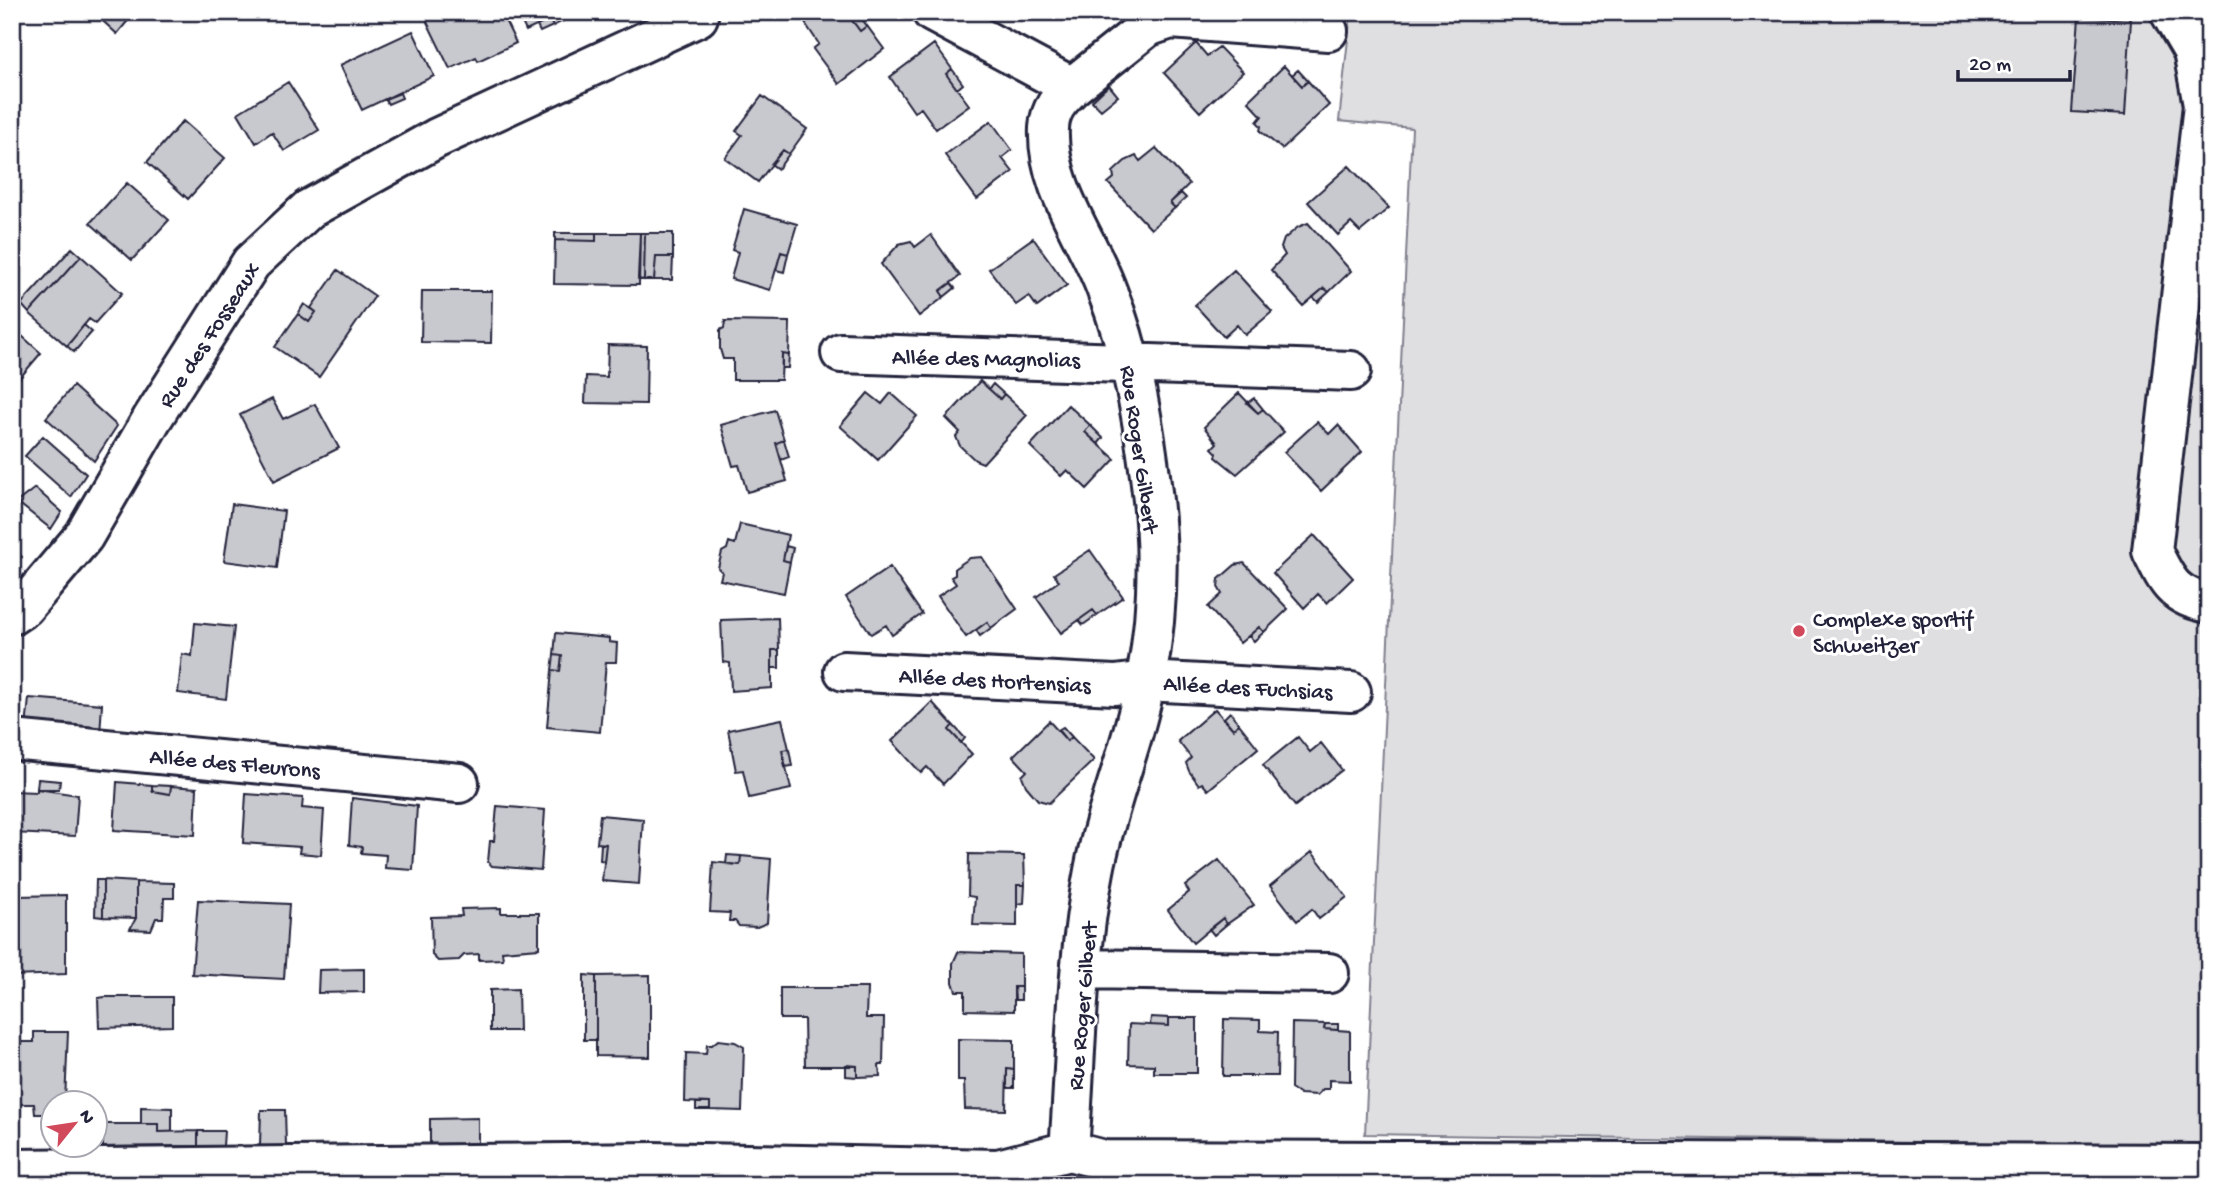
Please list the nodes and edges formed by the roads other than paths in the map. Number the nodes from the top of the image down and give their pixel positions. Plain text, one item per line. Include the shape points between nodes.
1 (932, 12) edge
2 (2170, 12) edge
3 (698, 17) dead end
4 (1328, 31) dead end
5 (1072, 87) junction
6 (841, 354) dead end
7 (1131, 366) junction
8 (1352, 371) dead end
9 (2209, 603) edge
10 (12, 615) edge
11 (844, 671) dead end
12 (1146, 681) junction
13 (1351, 692) dead end
14 (12, 740) edge
15 (459, 783) dead end
16 (1082, 969) junction
17 (1329, 973) dead end
18 (1069, 1151) junction
19 (2209, 1164) edge
20 (12, 1169) edge
21 (1293, 1173) edge
22 (1638, 1174) edge
23 (2119, 1174) edge
24 (998, 1177) edge

1 - 5 street
2 - 9 street via 2193,51 2203,106 2152,551 2170,586 2190,600
3 - 10 street, Rue des Fosseaux via 437,138 309,209 251,263 152,419 85,536
4 - 5 street, Rue Roger Gilbert via 1171,19 1147,27
5 - 7 street, Rue Roger Gilbert via 1053,107 1051,152 1072,216 1106,288
6 - 7 street, Allée des Magnolias via 1095,360
7 - 8 street, Allée des Magnolias
7 - 12 street, Rue Roger Gilbert via 1156,548
11 - 12 street, Allée des Hortensias via 1115,685
12 - 13 street, Allée des Fuchsias
12 - 16 street, Rue Roger Gilbert via 1094,871
14 - 15 street, Allée des Fleurons
16 - 17 street
16 - 18 street, Rue Roger Gilbert
18 - 21 street via 1104,1160
18 - 24 street
19 - 23 street
20 - 24 street via 653,1161
21 - 22 street
22 - 23 street

